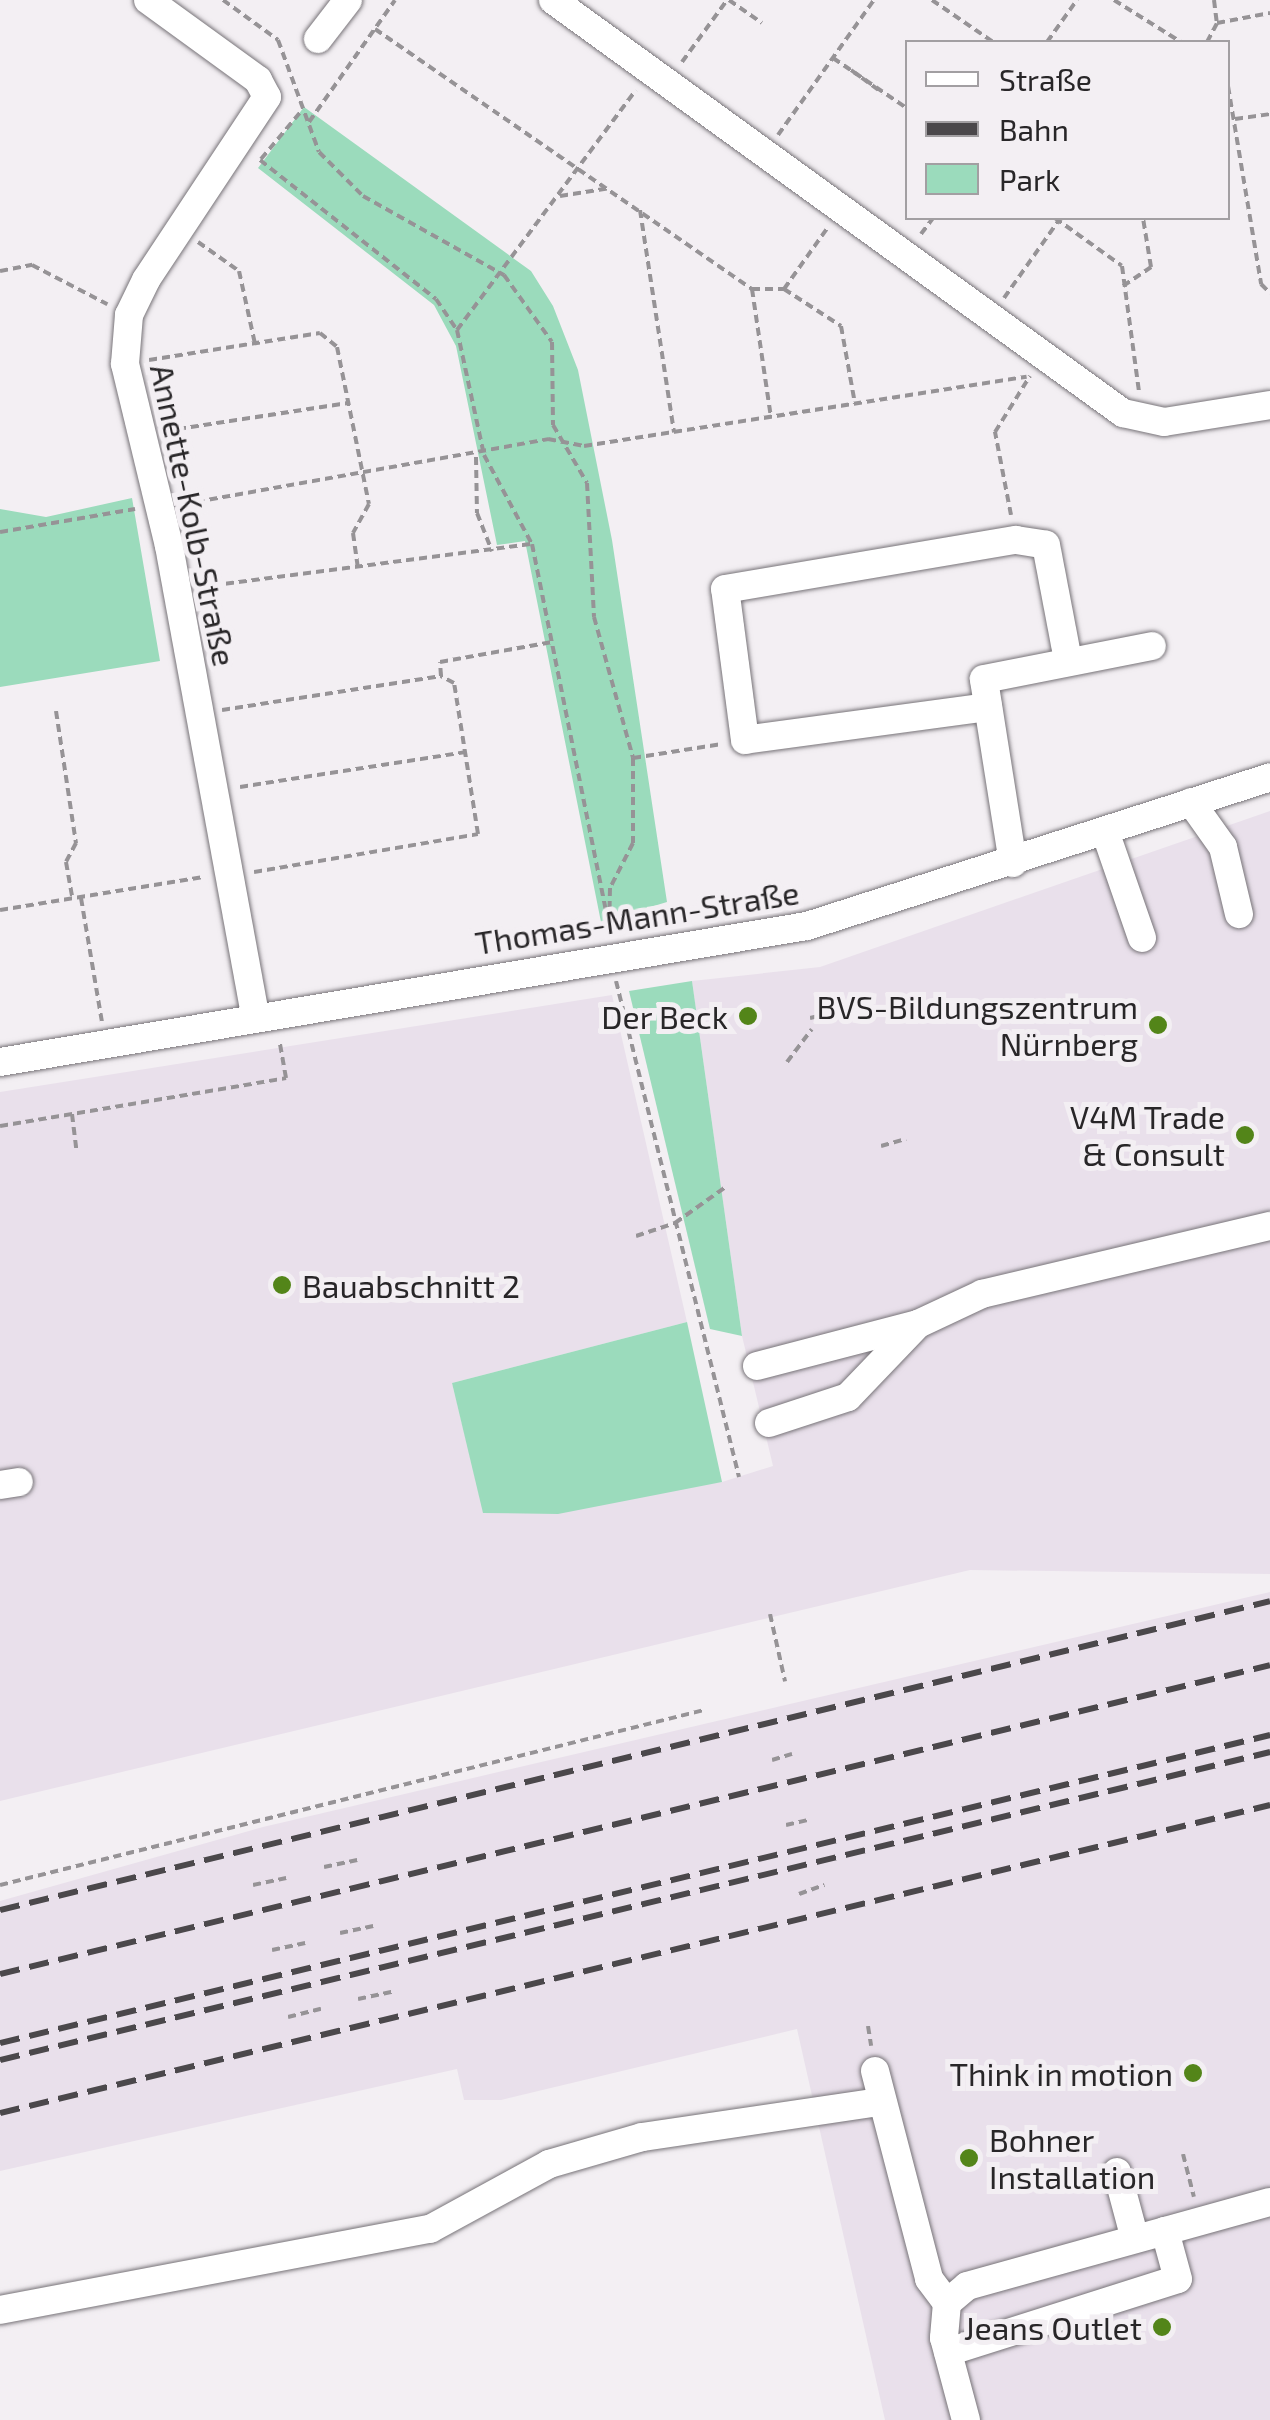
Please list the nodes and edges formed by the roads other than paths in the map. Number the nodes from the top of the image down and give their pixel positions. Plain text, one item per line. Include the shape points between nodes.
1 (148, 0) edge
2 (348, 0) edge
3 (553, 0) edge
4 (318, 39) dead end
5 (1270, 405) edge
6 (1152, 646) dead end
7 (1068, 660) junction
8 (988, 707) junction
9 (1270, 776) edge
10 (1191, 802) junction
11 (1106, 834) junction
12 (1013, 864) junction
13 (1239, 914) dead end
14 (1142, 938) dead end
15 (256, 1018) junction
16 (0, 1062) edge
17 (1270, 1226) edge
18 (918, 1324) junction
19 (757, 1366) dead end
20 (769, 1423) dead end
21 (875, 2070) dead end
22 (880, 2102) junction
23 (1117, 2172) dead end
24 (1270, 2202) edge
25 (1165, 2230) junction
26 (1135, 2239) junction
27 (947, 2302) junction
28 (0, 2310) edge
29 (948, 2352) junction
30 (966, 2420) edge

1 - 15 street, Annette-Kolb-Straße via 258,80 267,97 250,153 182,231 129,316 125,364 161,508 224,876
2 - 4 street
3 - 5 street via 991,316 1038,366 1143,420
6 - 7 street
7 - 8 street via 984,679
7 - 8 street via 1046,545 1016,540 725,588 745,740
8 - 12 street
9 - 10 street, Thomas-Mann-Straße
10 - 11 street, Thomas-Mann-Straße
10 - 13 street via 1223,847
11 - 12 street, Thomas-Mann-Straße
11 - 14 street
12 - 15 street, Thomas-Mann-Straße via 807,926
15 - 16 street, Thomas-Mann-Straße
17 - 18 street via 982,1294
18 - 19 street
18 - 20 street via 848,1397
21 - 22 street
22 - 27 street via 929,2279
22 - 28 street via 642,2137 549,2164 430,2228
23 - 26 street
24 - 25 street
25 - 26 street
25 - 29 street via 1178,2280
26 - 27 street via 967,2286
27 - 29 street
29 - 30 street

